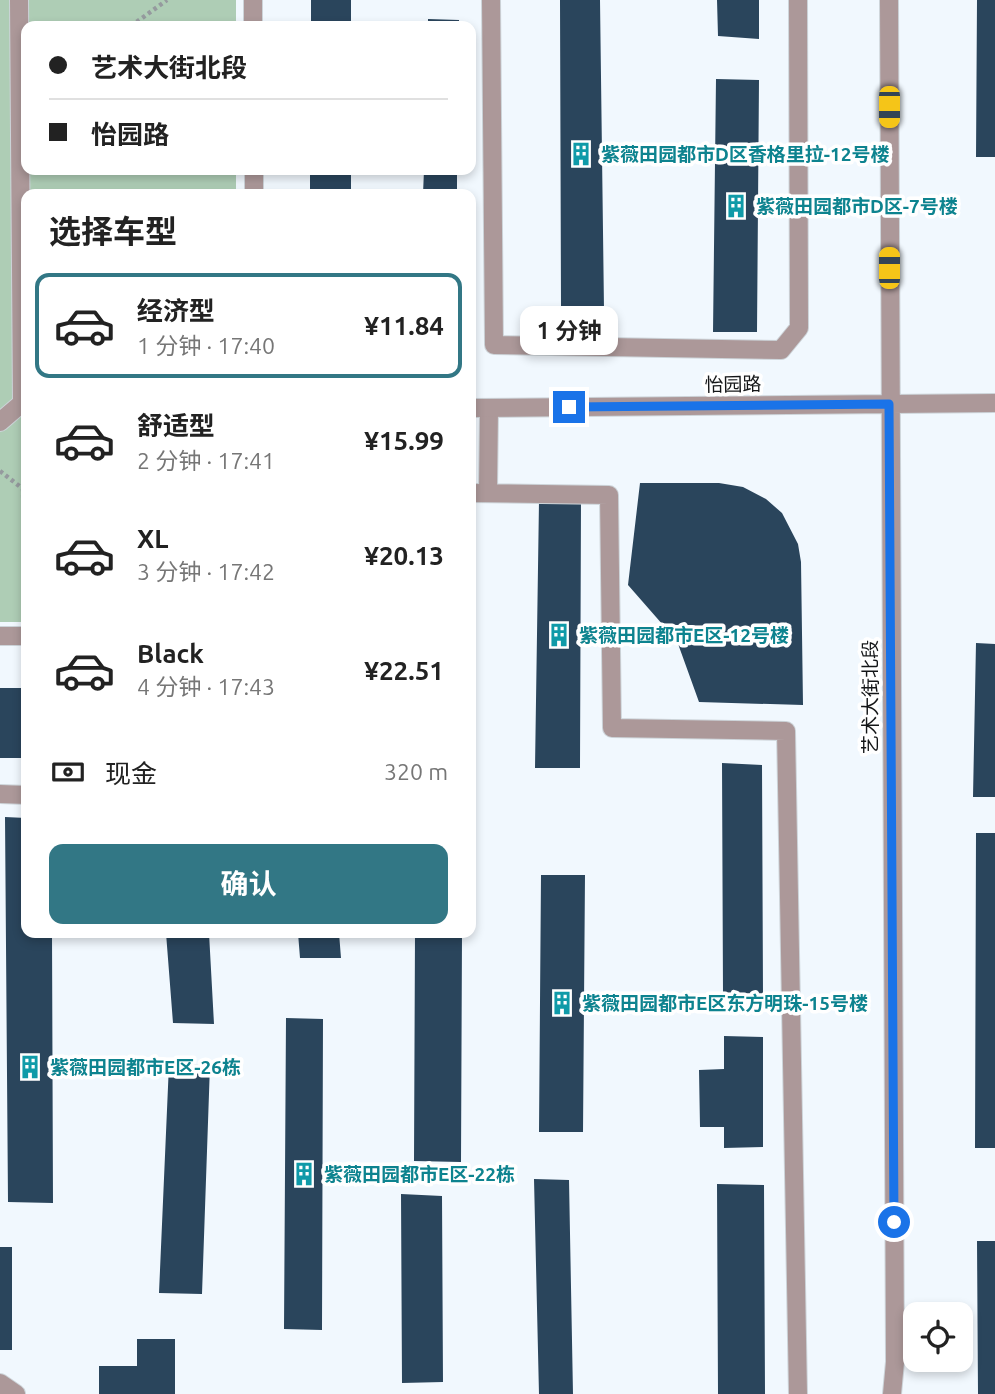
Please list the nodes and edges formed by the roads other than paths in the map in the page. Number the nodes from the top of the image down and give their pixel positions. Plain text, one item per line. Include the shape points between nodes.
1 (19, 0) edge
2 (253, 0) edge
3 (491, 0) edge
4 (798, 0) edge
5 (889, 0) edge
6 (253, 21) edge
7 (21, 174) edge
8 (995, 403) edge
9 (889, 404) junction
10 (21, 405) edge
11 (480, 408) edge
12 (0, 422) edge
13 (480, 493) edge
14 (0, 636) edge
15 (21, 636) edge
16 (0, 794) edge
17 (21, 795) edge
18 (0, 1383) edge
19 (16, 1394) edge
20 (798, 1394) edge
21 (892, 1394) edge

1 - 7 street
2 - 6 street
3 - 4 street via 494,345 781,350 799,328
5 - 9 street, 艺术大街北段
8 - 9 street, 怡园路
9 - 11 street, 怡园路
9 - 21 street, 艺术大街北段
10 - 12 street
11 - 13 street
13 - 20 street via 609,495 612,728 786,731
14 - 15 street
16 - 17 street
18 - 19 street

